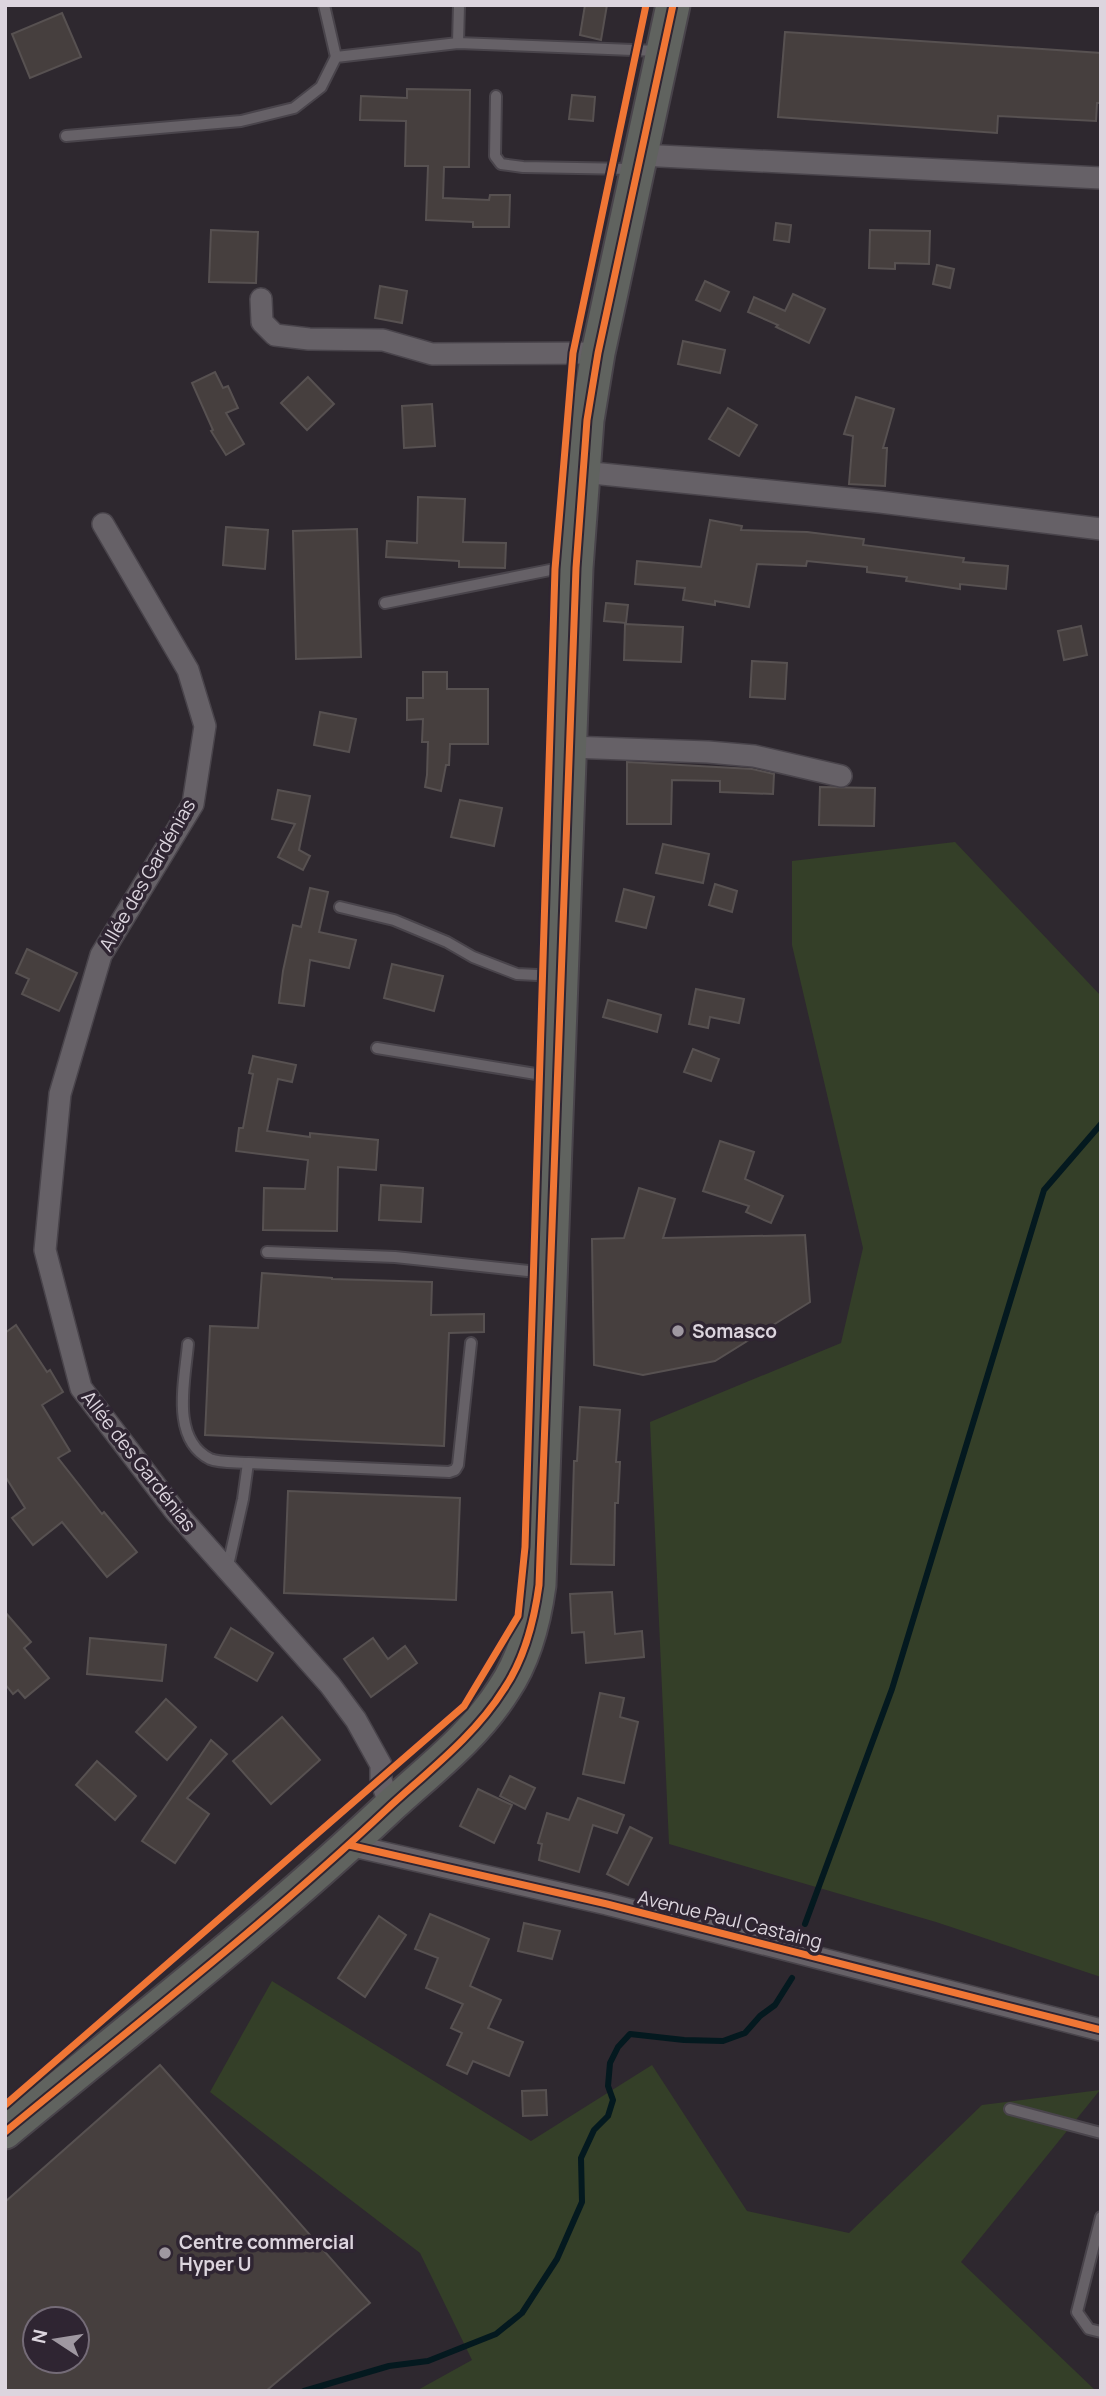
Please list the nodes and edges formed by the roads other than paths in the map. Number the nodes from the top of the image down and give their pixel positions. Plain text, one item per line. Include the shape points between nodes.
1 (324, 5) edge
2 (458, 5) edge
3 (673, 5) edge
4 (458, 43) junction
5 (663, 51) junction
6 (336, 57) junction
7 (496, 96) dead end
8 (66, 136) dead end
9 (639, 162) junction
10 (1101, 178) edge
11 (261, 299) dead end
12 (598, 353) junction
13 (582, 472) junction
14 (103, 524) dead end
15 (1101, 529) edge
16 (576, 568) junction
17 (385, 603) dead end
18 (569, 747) junction
19 (841, 776) dead end
20 (340, 907) dead end
21 (561, 976) junction
22 (377, 1048) dead end
23 (558, 1077) junction
24 (267, 1252) dead end
25 (550, 1273) junction
26 (471, 1343) dead end
27 (188, 1344) dead end
28 (247, 1464) junction
29 (227, 1570) junction
30 (390, 1806) junction
31 (349, 1845) junction
32 (1101, 2030) edge
33 (1010, 2109) dead end
34 (5, 2132) edge
35 (1101, 2133) edge
36 (1101, 2217) edge
37 (1101, 2332) edge

1 - 6 lane
2 - 4 lane
3 - 5 main road
4 - 5 lane
4 - 6 lane
5 - 9 main road
6 - 8 lane via 321,87 294,108 241,121
7 - 9 lane via 495,156 501,164
9 - 10 street
9 - 12 main road
11 - 12 street via 262,322 275,335 383,340 432,354
12 - 13 main road
13 - 15 street
13 - 16 main road
14 - 29 street, Allée des Gardénias via 188,670 205,726 193,804 101,955 60,1094 45,1250 80,1388 174,1511
16 - 17 lane
16 - 18 main road
18 - 19 street via 754,756
18 - 21 main road
20 - 21 lane via 394,920 517,974
21 - 23 main road
22 - 23 lane
23 - 25 main road
24 - 25 lane via 395,1257
25 - 30 main road via 539,1585 528,1641 511,1679 490,1709
26 - 28 lane via 455,1470
27 - 28 lane via 183,1419 188,1439 210,1459
28 - 29 lane
29 - 30 street, Allée des Gardénias via 303,1653 356,1720 381,1765
30 - 31 main road
31 - 32 street, Avenue Paul Castaing via 607,1904
31 - 34 main road
33 - 35 lane
36 - 37 lane via 1077,2312 1089,2329

